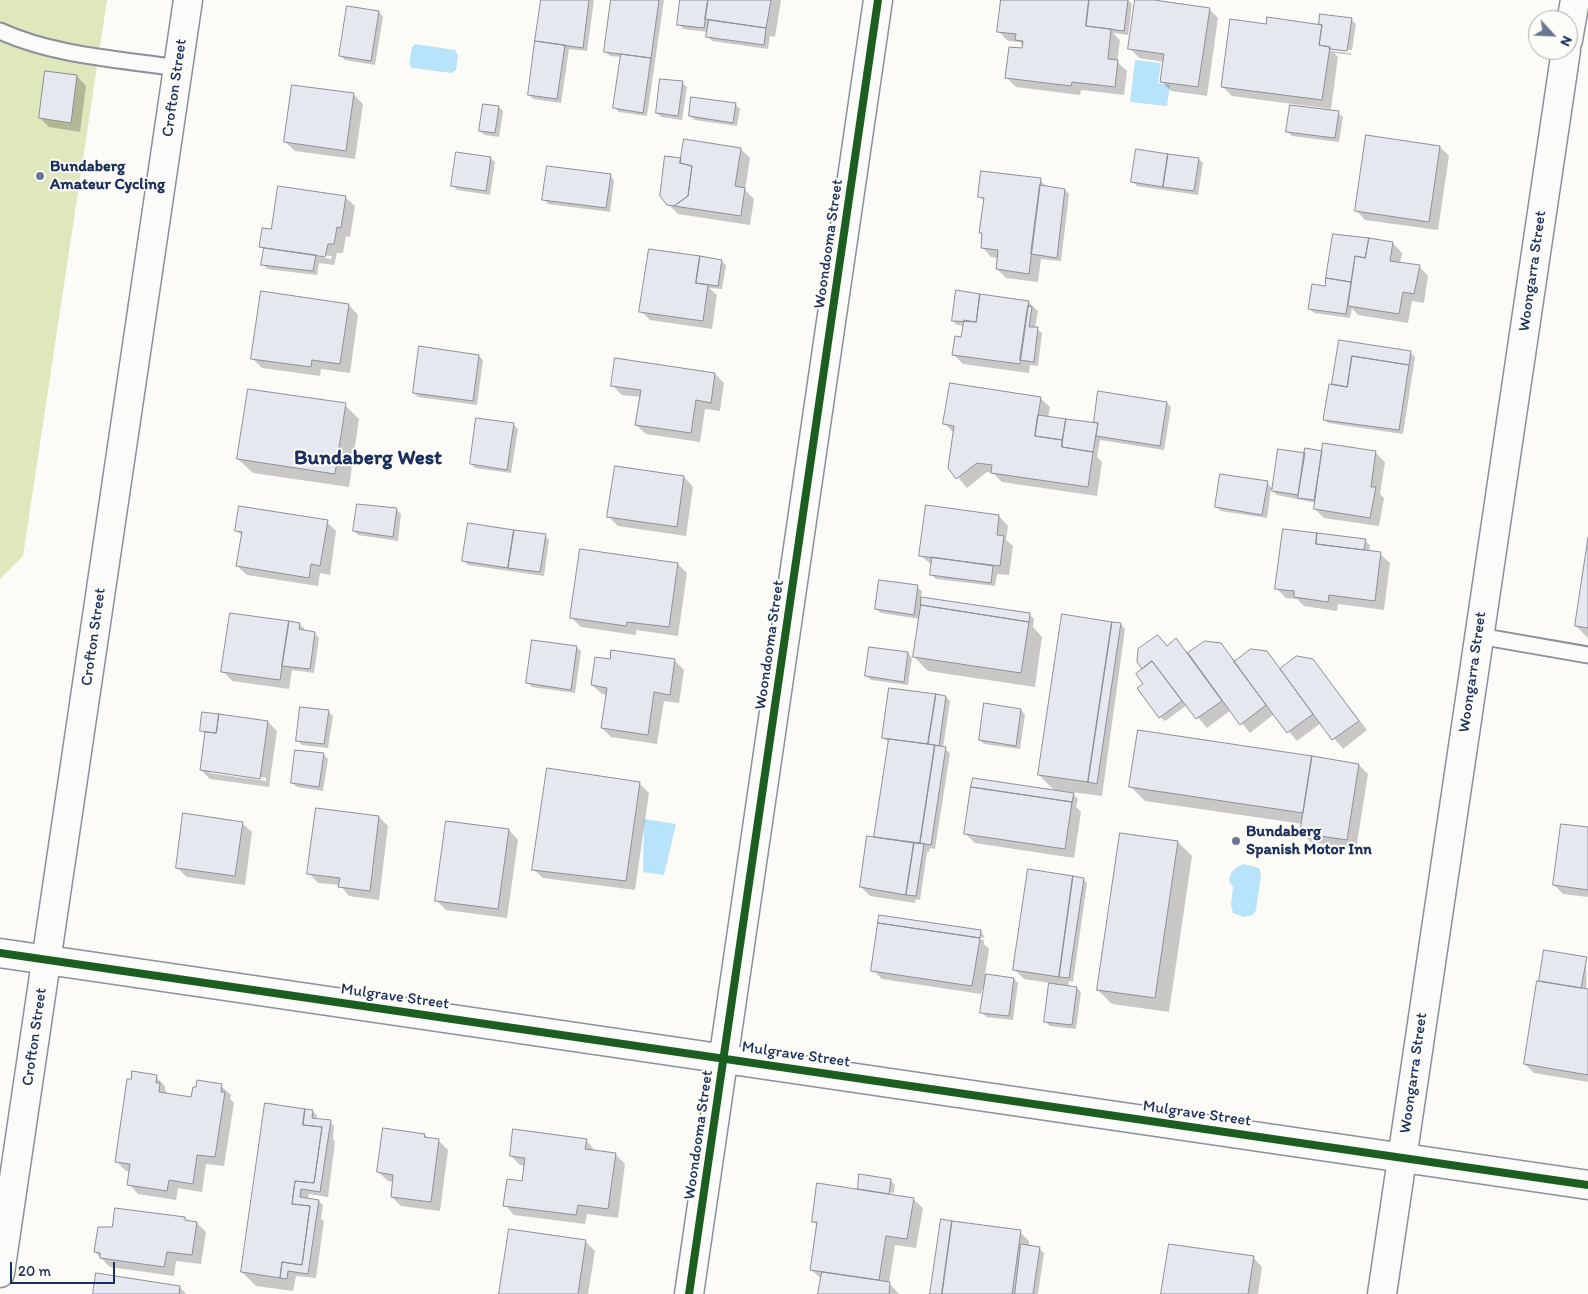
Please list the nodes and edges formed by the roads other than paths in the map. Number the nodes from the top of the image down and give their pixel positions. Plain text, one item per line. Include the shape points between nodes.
1 (188, 0) edge
2 (878, 0) edge
3 (0, 31) edge
4 (1564, 60) edge
5 (178, 68) junction
6 (1479, 636) junction
7 (1588, 655) edge
8 (0, 953) edge
9 (46, 960) junction
10 (724, 1058) junction
11 (1402, 1158) junction
12 (1588, 1185) edge
13 (0, 1273) edge
14 (689, 1294) edge
15 (1382, 1294) edge

1 - 5 street, Crofton Street
2 - 10 street, Woondooma Street
3 - 5 lane via 58,50
4 - 6 street, Woongarra Street
5 - 9 street, Crofton Street
6 - 7 lane
6 - 11 street, Woongarra Street
8 - 9 street, Mulgrave Street
9 - 10 street, Mulgrave Street
9 - 13 street, Crofton Street
10 - 11 street, Mulgrave Street
10 - 14 street, Woondooma Street
11 - 12 street, Mulgrave Street
11 - 15 street, Woongarra Street

